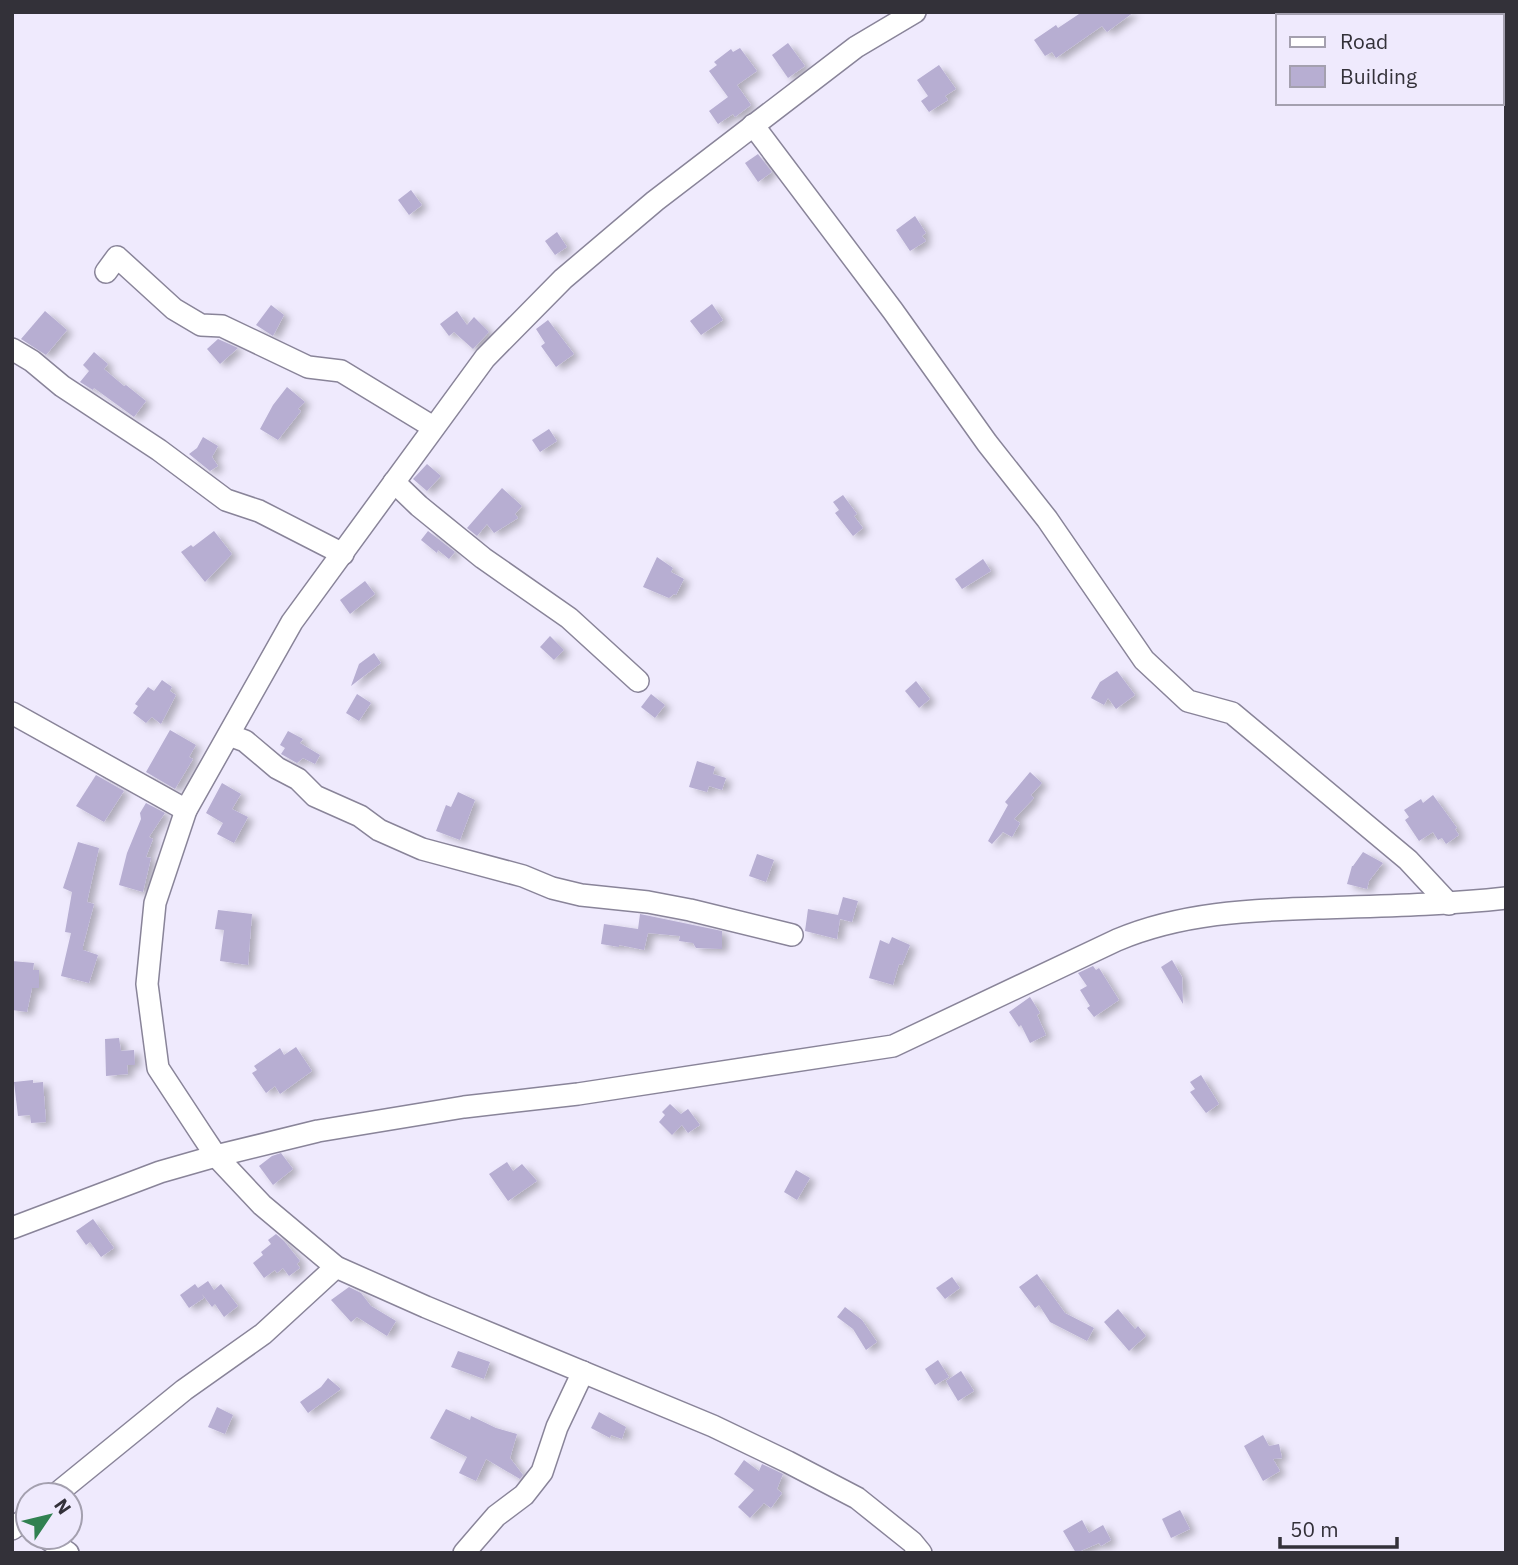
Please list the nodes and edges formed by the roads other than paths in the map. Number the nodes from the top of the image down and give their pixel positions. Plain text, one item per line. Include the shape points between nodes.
1 (915, 12) edge
2 (753, 125) junction
3 (106, 272) dead end
4 (12, 349) edge
5 (433, 428) junction
6 (394, 482) junction
7 (342, 554) junction
8 (638, 681) dead end
9 (12, 713) edge
10 (229, 735) junction
11 (186, 810) junction
12 (1506, 898) edge
13 (1449, 904) junction
14 (792, 935) dead end
15 (216, 1156) junction
16 (12, 1228) edge
17 (336, 1267) junction
18 (583, 1372) junction
19 (72, 1481) edge
20 (464, 1553) edge
21 (921, 1553) edge

1 - 2 street via 856,47
2 - 5 street via 564,279 485,358
2 - 13 street via 1047,519 1144,660 1188,701 1232,713 1408,860
3 - 5 street via 117,257 174,309 201,325 222,326 308,367 341,371
4 - 7 street via 226,500 259,511
5 - 6 street
6 - 7 street
6 - 8 street via 483,558 569,618
7 - 10 street via 292,622
9 - 11 street
10 - 11 street
10 - 14 street via 245,741 315,796 422,849 581,895 648,902
11 - 15 street via 155,903 147,984 158,1068
12 - 13 street
13 - 15 street via 1203,915 1117,940 893,1046 464,1107 318,1131
15 - 16 street via 160,1172
15 - 17 street via 262,1205
17 - 18 street
17 - 19 street via 262,1334
18 - 20 street via 542,1472
18 - 21 street via 713,1426 857,1498

